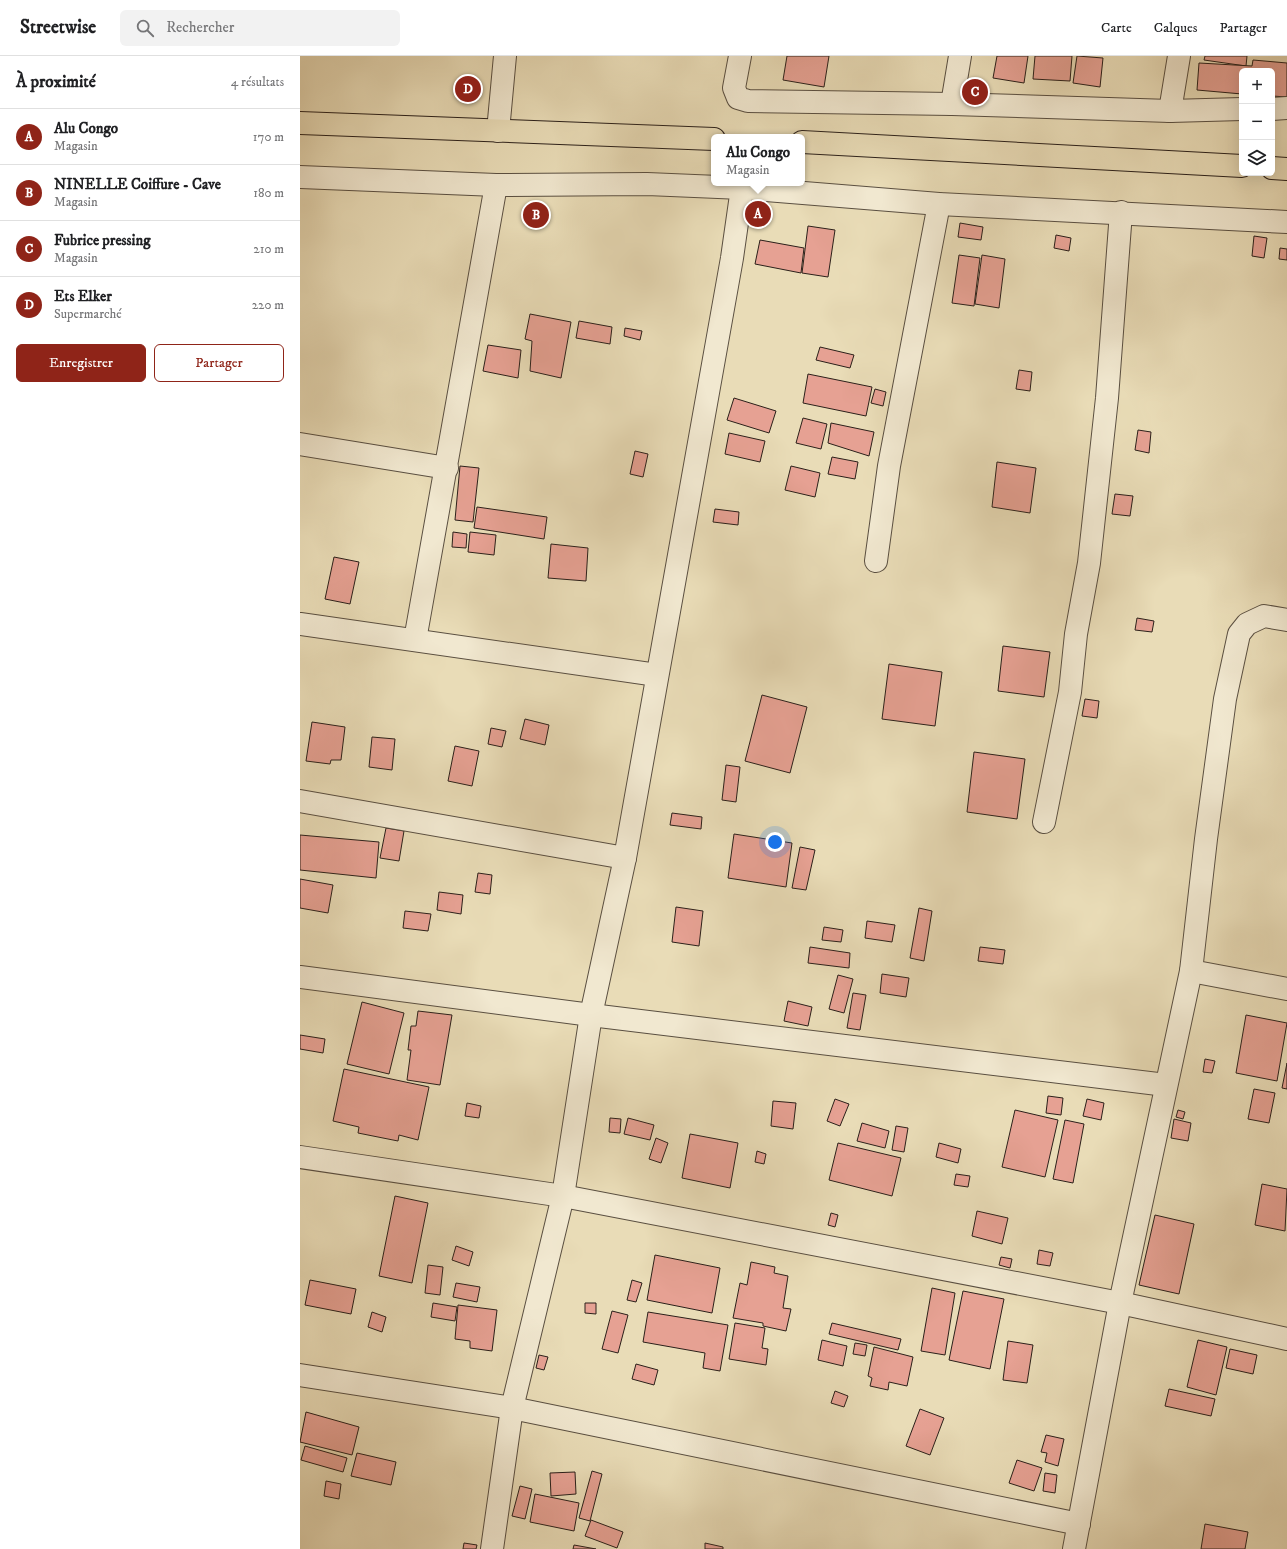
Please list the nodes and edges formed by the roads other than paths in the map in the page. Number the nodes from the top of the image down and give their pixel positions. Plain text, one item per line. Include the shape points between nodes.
1 (505, 56) edge
2 (740, 56) edge
3 (960, 56) edge
4 (1179, 56) edge
5 (952, 104) junction
6 (1287, 108) edge
7 (1239, 109) edge
8 (1275, 109) edge
9 (1170, 111) junction
10 (300, 123) edge
11 (498, 131) junction
12 (711, 139) edge
13 (805, 142) edge
14 (1239, 166) edge
15 (1275, 168) edge
16 (1287, 169) edge
17 (300, 177) edge
18 (496, 185) junction
19 (742, 188) junction
20 (939, 204) junction
21 (1121, 212) junction
22 (1287, 222) edge
23 (300, 444) edge
24 (447, 468) junction
25 (876, 561) dead end
26 (1287, 620) edge
27 (300, 624) edge
28 (415, 640) junction
29 (657, 675) junction
30 (300, 801) edge
31 (1044, 822) dead end
32 (625, 858) junction
33 (1191, 971) junction
34 (300, 977) edge
35 (1287, 989) edge
36 (591, 1015) junction
37 (1166, 1085) junction
38 (300, 1157) edge
39 (563, 1196) junction
40 (1120, 1304) junction
41 (1287, 1338) edge
42 (300, 1375) edge
43 (512, 1408) junction
44 (1078, 1524) junction
45 (492, 1549) edge
46 (1074, 1549) edge

1 - 11 street
2 - 5 street via 734,88 738,98 748,101
3 - 5 street
4 - 9 street
5 - 9 street
6 - 8 street
7 - 9 street
10 - 11 highway
11 - 12 highway
13 - 14 highway
15 - 16 highway
17 - 18 street
18 - 19 street via 647,184
18 - 24 street
19 - 20 street
19 - 29 street via 732,258
20 - 21 street
20 - 25 street via 889,466
21 - 22 street
21 - 31 street via 1107,398 1089,563 1076,634 1070,692
23 - 24 street
24 - 28 street
26 - 33 street via 1264,616 1247,624 1239,634 1223,715
27 - 28 street
28 - 29 street
29 - 32 street
30 - 32 street
32 - 36 street
33 - 35 street
33 - 37 street
34 - 36 street
36 - 37 street
36 - 39 street
37 - 40 street
38 - 39 street
39 - 40 street
39 - 43 street
40 - 41 street
40 - 44 street
42 - 43 street
43 - 44 street
43 - 45 street
44 - 46 street

